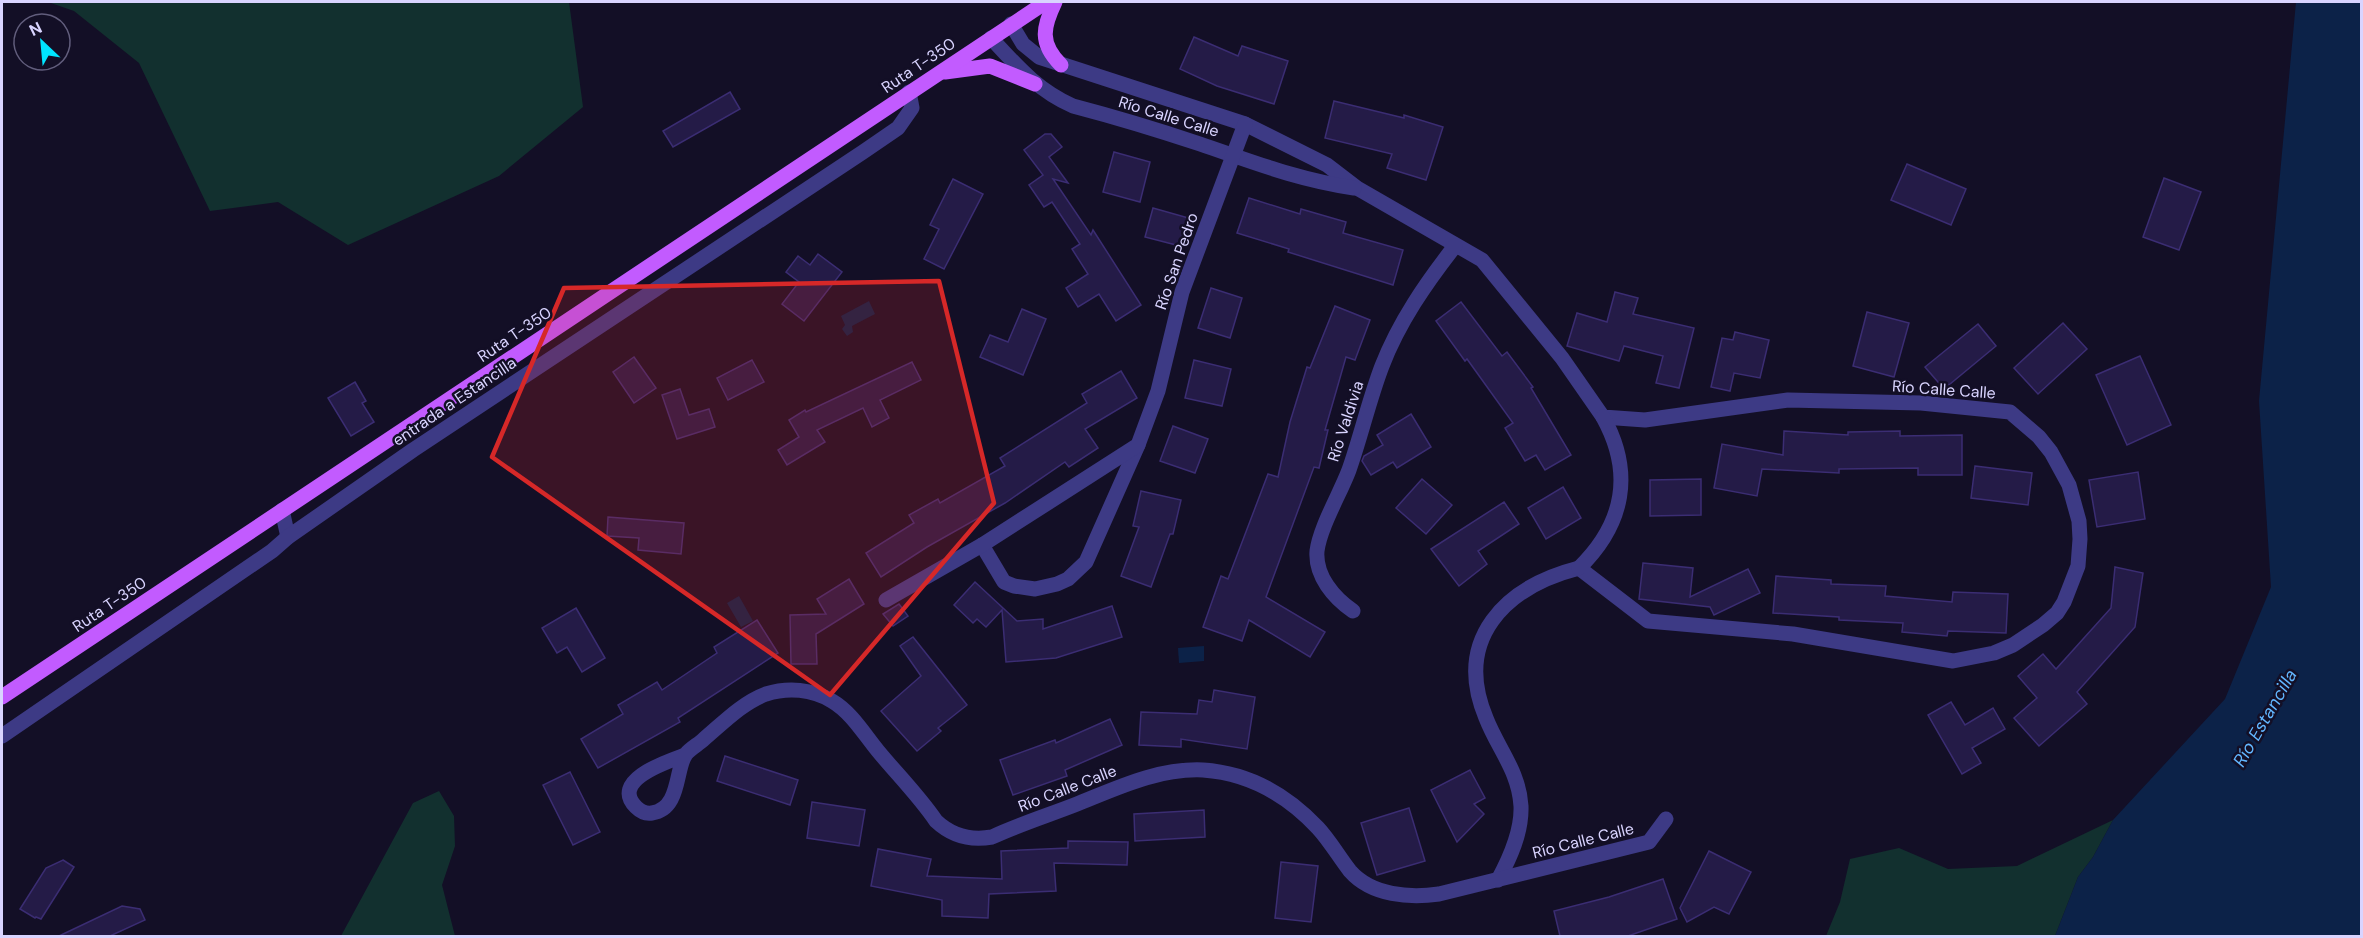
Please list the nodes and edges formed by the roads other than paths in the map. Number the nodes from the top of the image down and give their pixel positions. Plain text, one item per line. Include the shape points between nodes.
1 (1046, 2) edge
2 (1055, 2) edge
3 (1011, 24) junction
4 (991, 38) junction
5 (1061, 65) junction
6 (936, 74) junction
7 (1035, 84) junction
8 (909, 92) junction
9 (1245, 124) junction
10 (1233, 156) junction
11 (1357, 188) junction
12 (1455, 246) junction
13 (1603, 417) junction
14 (1138, 445) junction
15 (282, 510) junction
16 (288, 537) junction
17 (982, 544) junction
18 (1579, 568) junction
19 (886, 600) dead end
20 (1353, 611) dead end
21 (2, 697) edge
22 (2, 736) edge
23 (685, 755) dead end
24 (1666, 819) dead end
25 (1498, 880) junction

1 - 3 main road, Ruta T-350
2 - 5 main road via 1045,38
3 - 4 main road, Ruta T-350
3 - 5 street, Río Calle Calle via 1030,50
4 - 6 main road, Ruta T-350
4 - 7 street, Río Calle Calle
5 - 9 street, Río Calle Calle
6 - 7 main road via 981,65
6 - 8 main road, Ruta T-350
7 - 10 street, Río Calle Calle via 1073,106
8 - 15 main road, Ruta T-350
8 - 16 street, entrada a Estancilla via 912,108 898,128
9 - 10 street, Río San Pedro
9 - 11 street, Río Calle Calle via 1327,165
10 - 11 street, Río Calle Calle via 1284,174
10 - 14 street, Río San Pedro via 1182,292 1158,391
11 - 12 street, Río Calle Calle
12 - 13 street, Río Calle Calle via 1482,260 1562,358
12 - 20 street, Río Valdivia via 1417,298 1393,342 1317,551 1328,587
13 - 18 street, Río Calle Calle via 1617,447 1620,496 1610,529
13 - 18 street, Río Calle Calle via 1645,420 1788,400 1921,403 2010,412 2039,437 2069,485 2079,521 2078,566 2064,602 2043,625 1994,653 1953,661 1793,634 1648,621
14 - 17 street
14 - 17 street, Río San Pedro via 1086,562 1068,579 1035,589 1004,582
15 - 16 street
15 - 21 main road, Ruta T-350
16 - 22 street, entrada a Estancilla
17 - 19 street
18 - 25 street, Río Calle Calle via 1545,579 1514,598 1491,621 1478,647 1476,675 1481,705 1513,770 1521,808 1512,851
23 - 25 street, Río Calle Calle via 754,700 780,691 807,691 843,709 936,821 960,837 992,837 1149,776 1204,770 1240,776 1277,793 1319,829 1351,872 1378,889 1424,896
24 - 25 street, Río Calle Calle via 1649,842

